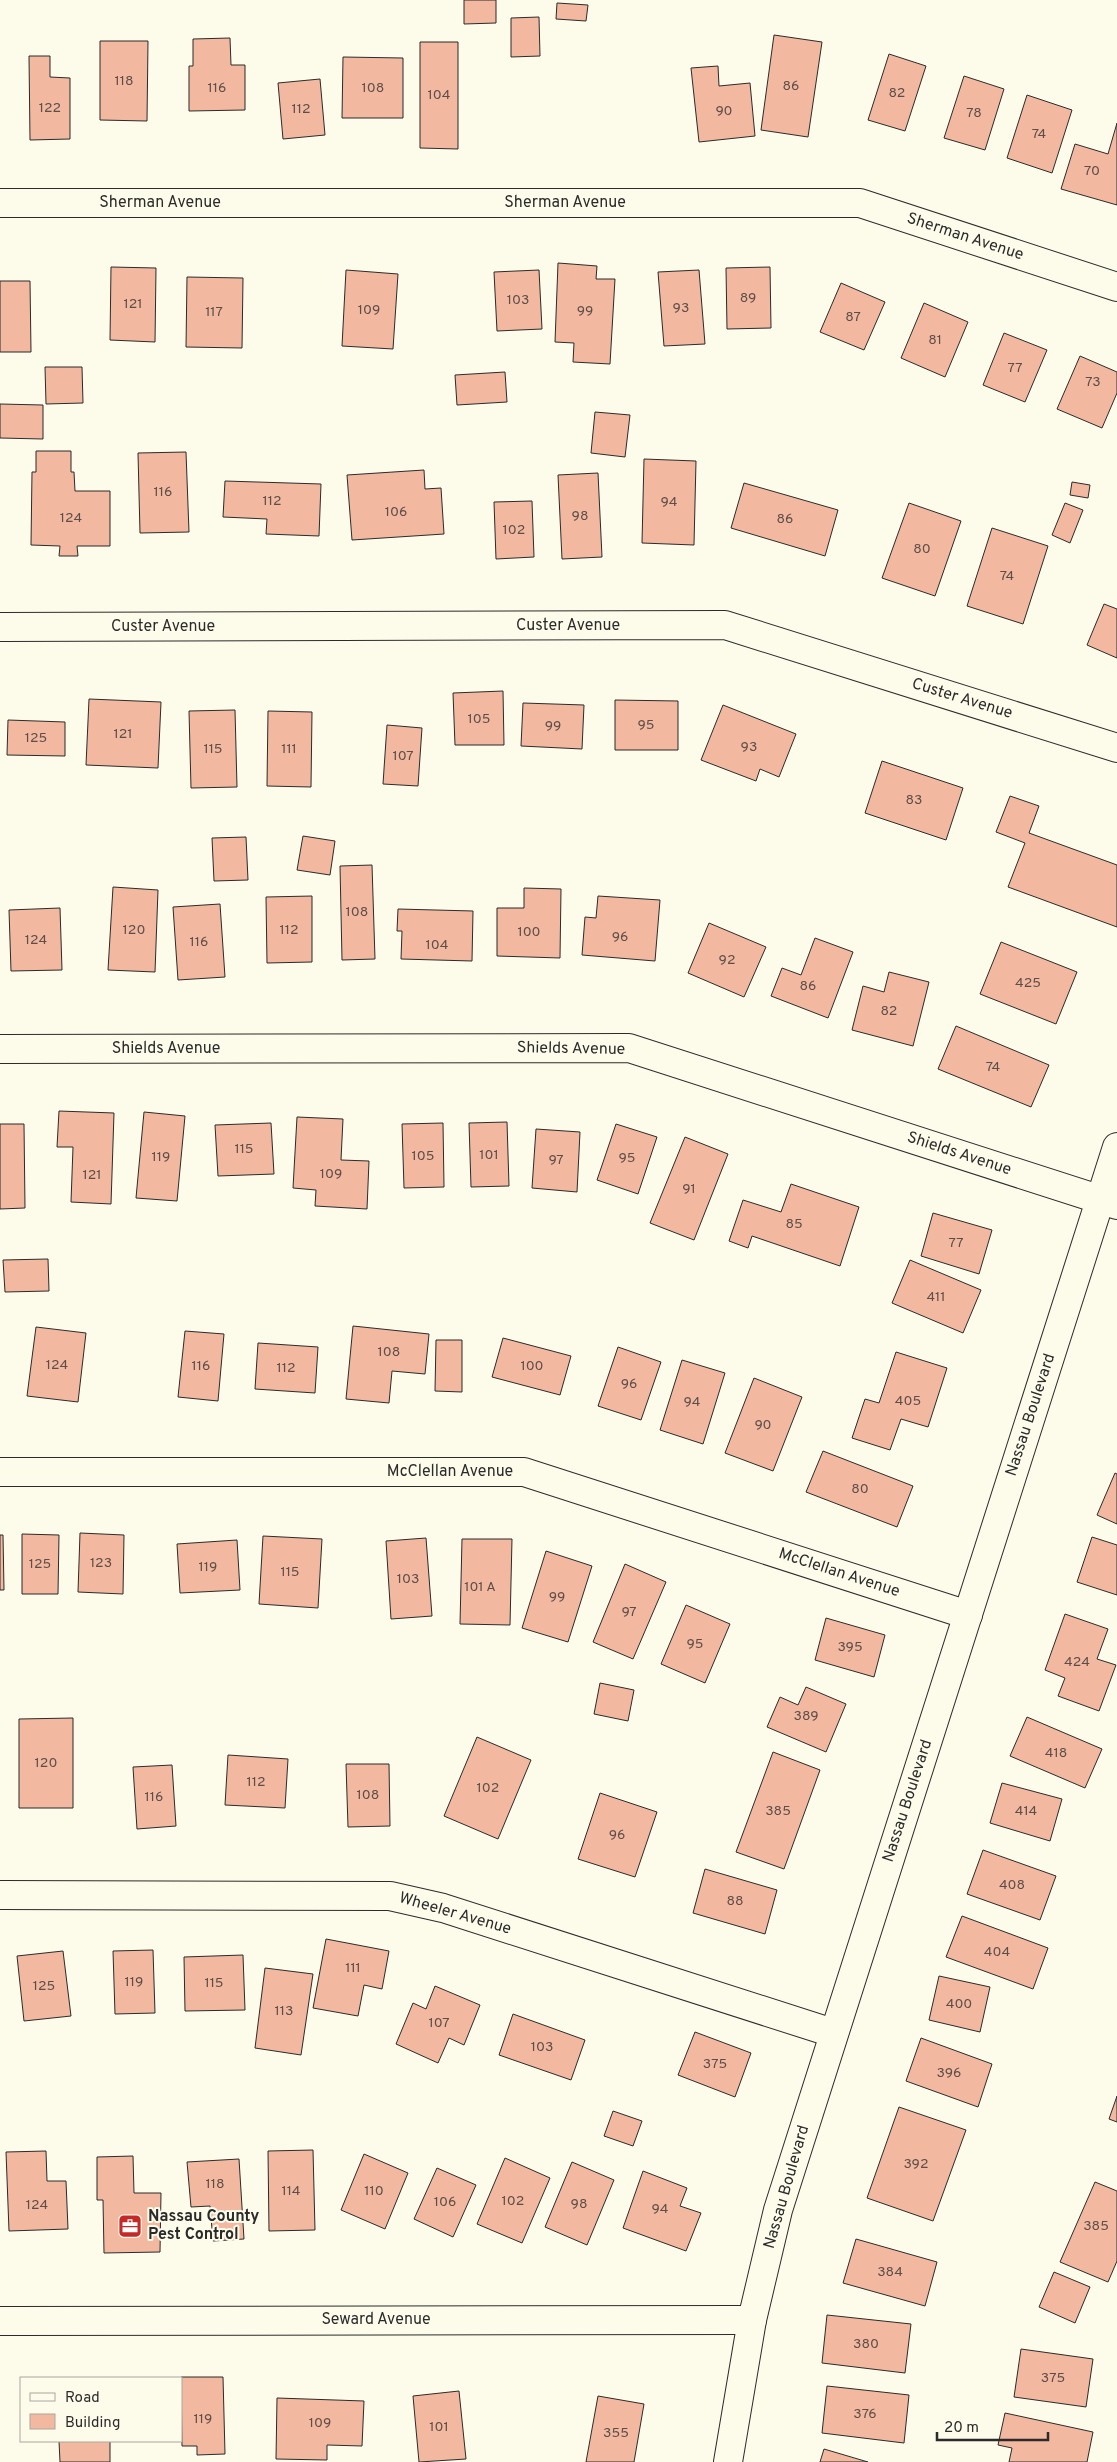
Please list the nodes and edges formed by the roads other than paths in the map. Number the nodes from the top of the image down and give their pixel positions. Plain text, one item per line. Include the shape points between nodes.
1 (0, 203) edge
2 (1117, 287) edge
3 (0, 627) edge
4 (1117, 748) edge
5 (0, 1050) edge
6 (1117, 1147) edge
7 (1109, 1202) edge
8 (0, 1472) edge
9 (968, 1615) junction
10 (0, 1895) edge
11 (833, 2033) junction
12 (752, 2320) junction
13 (0, 2321) edge
14 (728, 2462) edge

1 - 2 street, Sherman Avenue via 860,203
3 - 4 street, Custer Avenue via 725,625
5 - 7 street, Shields Avenue via 628,1048
6 - 7 street, Nassau Boulevard
7 - 9 street, Nassau Boulevard
8 - 9 street, McClellan Avenue via 524,1472
9 - 11 street, Nassau Boulevard
10 - 11 street, Wheeler Avenue via 390,1896 443,1908
11 - 12 street, Nassau Boulevard via 778,2210
12 - 13 street, Seward Avenue
12 - 14 street, Nassau Boulevard

